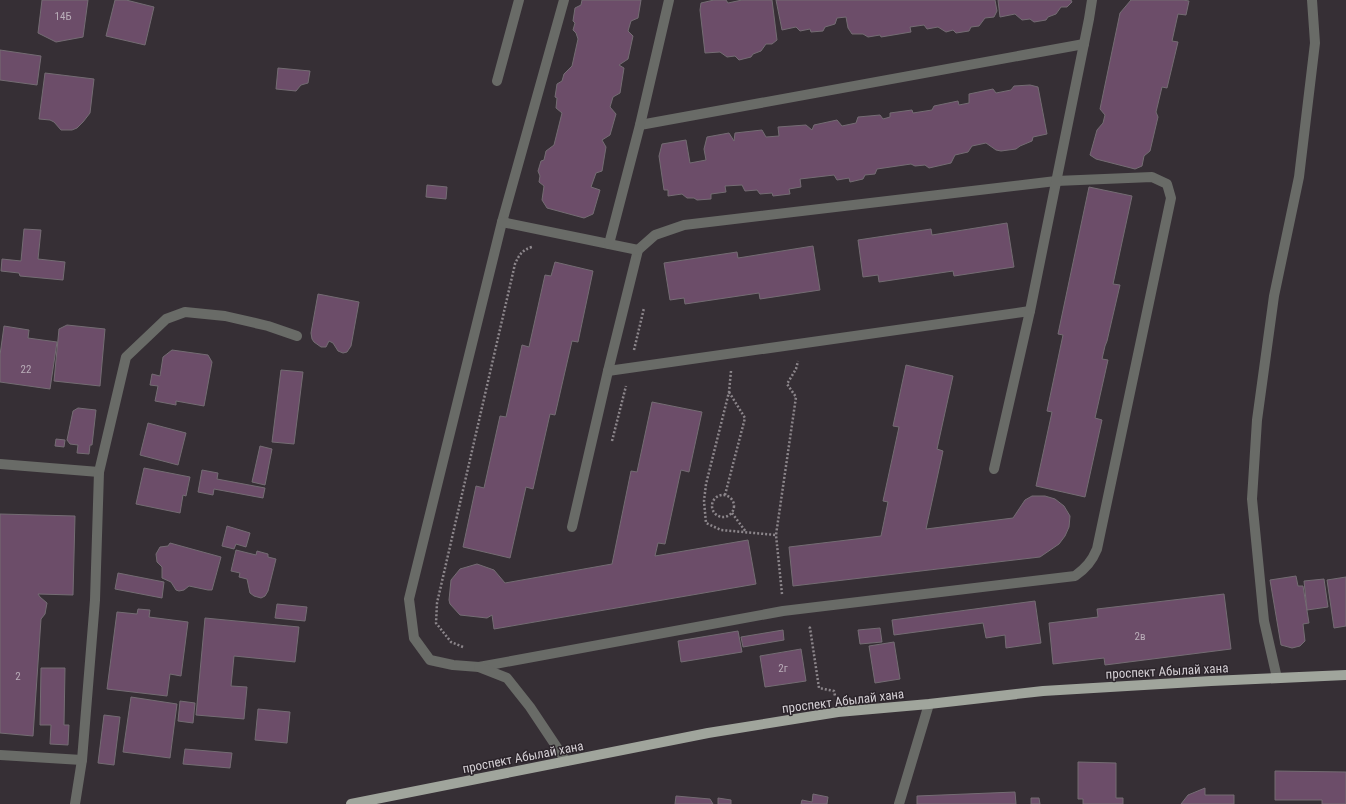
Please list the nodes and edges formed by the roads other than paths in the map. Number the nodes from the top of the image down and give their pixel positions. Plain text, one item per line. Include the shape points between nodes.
1 (519, 0) edge
2 (564, 0) edge
3 (669, 0) edge
4 (1092, 0) edge
5 (1312, 0) edge
6 (1084, 44) junction
7 (497, 81) dead end
8 (640, 125) junction
9 (1056, 181) junction
10 (502, 222) junction
11 (609, 244) junction
12 (638, 250) junction
13 (1030, 311) junction
14 (296, 336) dead end
15 (608, 371) junction
16 (0, 464) edge
17 (994, 469) dead end
18 (99, 472) junction
19 (572, 527) dead end
20 (479, 667) junction
21 (1346, 675) edge
22 (1277, 678) junction
23 (930, 704) junction
24 (0, 756) edge
25 (82, 760) junction
26 (566, 761) junction
27 (75, 804) edge
28 (351, 804) edge
29 (899, 804) edge

1 - 7 street
2 - 10 street
3 - 8 street
4 - 6 street
5 - 22 street via 1316,43 1299,177 1274,296 1257,420 1252,499 1264,621
6 - 8 street
6 - 9 street
8 - 11 street
9 - 12 street via 684,225 655,235
9 - 13 street
9 - 20 street via 1152,177 1167,184 1171,198 1099,541 1086,568 1075,576 783,611
10 - 11 street
10 - 20 street via 409,599 414,638 430,660
11 - 12 street
12 - 15 street
13 - 15 street
13 - 17 street
14 - 18 street via 268,326 225,316 185,312 166,319 126,357
15 - 19 street
16 - 18 street
18 - 25 street via 95,600
20 - 26 street via 507,678
21 - 22 main road, проспект Абылай хана
22 - 23 main road, проспект Абылай хана via 1043,691
23 - 26 main road, проспект Абылай хана via 838,712 708,733
23 - 29 street
24 - 25 street
25 - 27 street
26 - 28 main road, проспект Абылай хана

